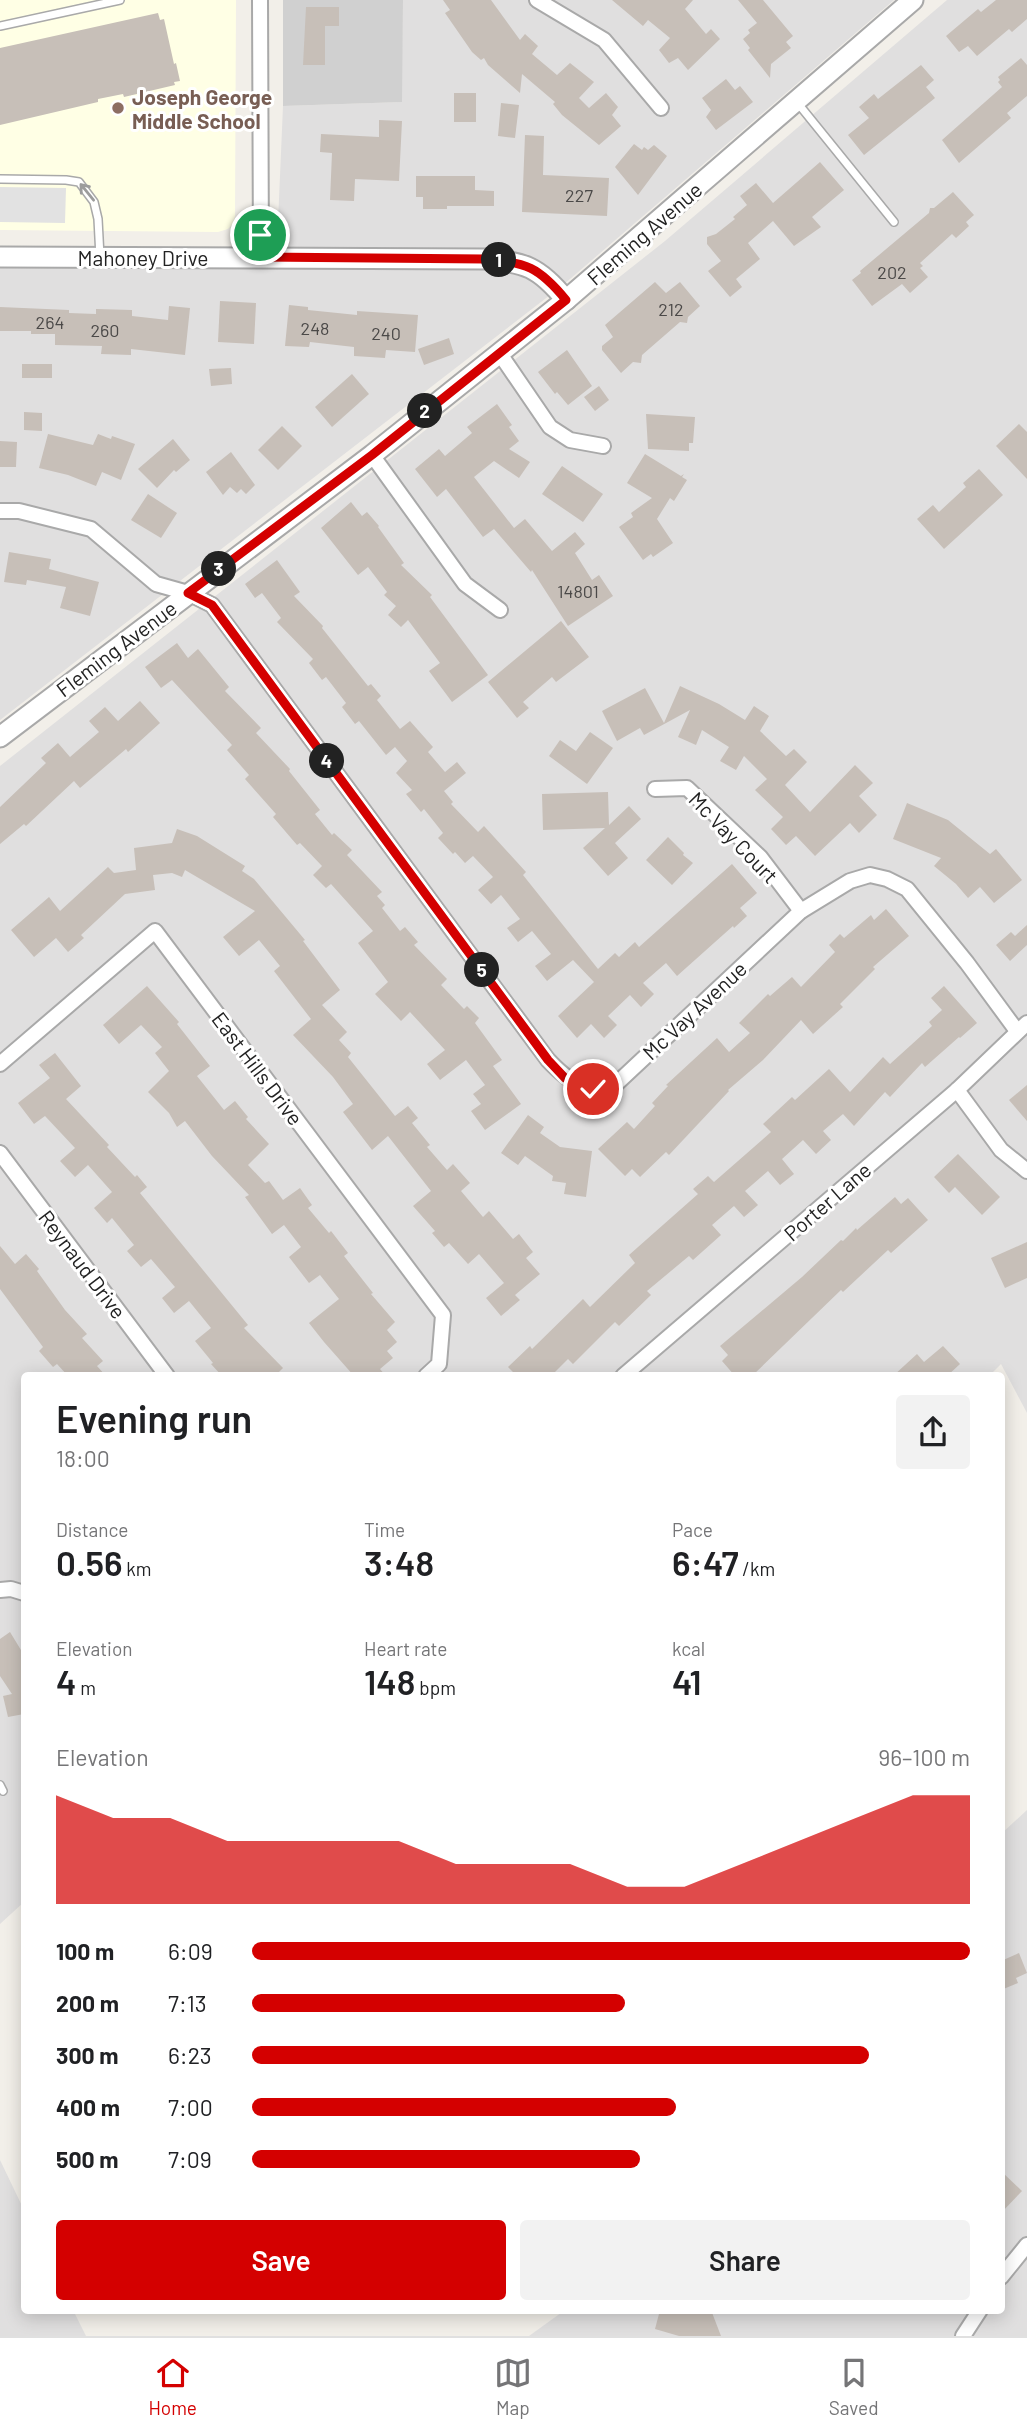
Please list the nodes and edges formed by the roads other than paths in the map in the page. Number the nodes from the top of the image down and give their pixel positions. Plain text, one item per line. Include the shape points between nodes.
1 (120, 0) edge
2 (260, 0) edge
3 (537, 0) edge
4 (914, 0) edge
5 (0, 26) edge
6 (796, 101) junction
7 (661, 108) dead end
8 (0, 179) edge
9 (894, 222) dead end
10 (0, 257) edge
11 (100, 257) junction
12 (261, 257) junction
13 (566, 300) junction
14 (499, 355) junction
15 (603, 446) dead end
16 (372, 455) junction
17 (0, 511) edge
18 (188, 593) junction
19 (500, 610) dead end
20 (0, 737) edge
21 (655, 789) dead end
22 (801, 911) junction
23 (1022, 1027) edge
24 (0, 1064) edge
25 (957, 1090) junction
26 (0, 1153) edge
27 (1027, 1171) edge
28 (164, 1372) edge
29 (430, 1372) edge
30 (628, 1372) edge
31 (0, 1590) edge
32 (21, 1592) edge
33 (1027, 2245) edge
34 (1005, 2272) edge
35 (977, 2314) edge
36 (963, 2336) edge

1 - 5 lane
2 - 12 street
3 - 7 street via 604,40
4 - 6 street, Fleming Avenue
6 - 9 lane
6 - 13 street, Fleming Avenue
11 -> 8 lane via 94,202 79,182
10 - 11 street, Mahoney Drive
11 - 12 street, Mahoney Drive
12 - 13 street, Mahoney Drive via 514,261 539,272
13 - 14 street, Fleming Avenue
14 - 15 street via 550,427 570,440
14 - 16 street, Fleming Avenue
16 - 18 street, Fleming Avenue
16 - 19 street via 465,584
17 - 18 street, Mc Vay Avenue via 91,529 156,584
18 - 20 street, Fleming Avenue
18 - 22 street, Mc Vay Avenue via 212,605 565,1078 593,1089 615,1085
21 - 22 street, Mc Vay Court via 687,788 760,857
22 - 23 street, Mc Vay Avenue via 850,881 870,875 887,879 906,889
23 - 25 street, Porter Lane
24 - 29 street, East Hills Drive via 155,931 443,1315 439,1364
25 - 27 street via 1001,1150
25 - 30 street, Porter Lane
26 - 28 street, Reynaud Drive
31 - 32 street
33 - 34 street
35 - 36 street

